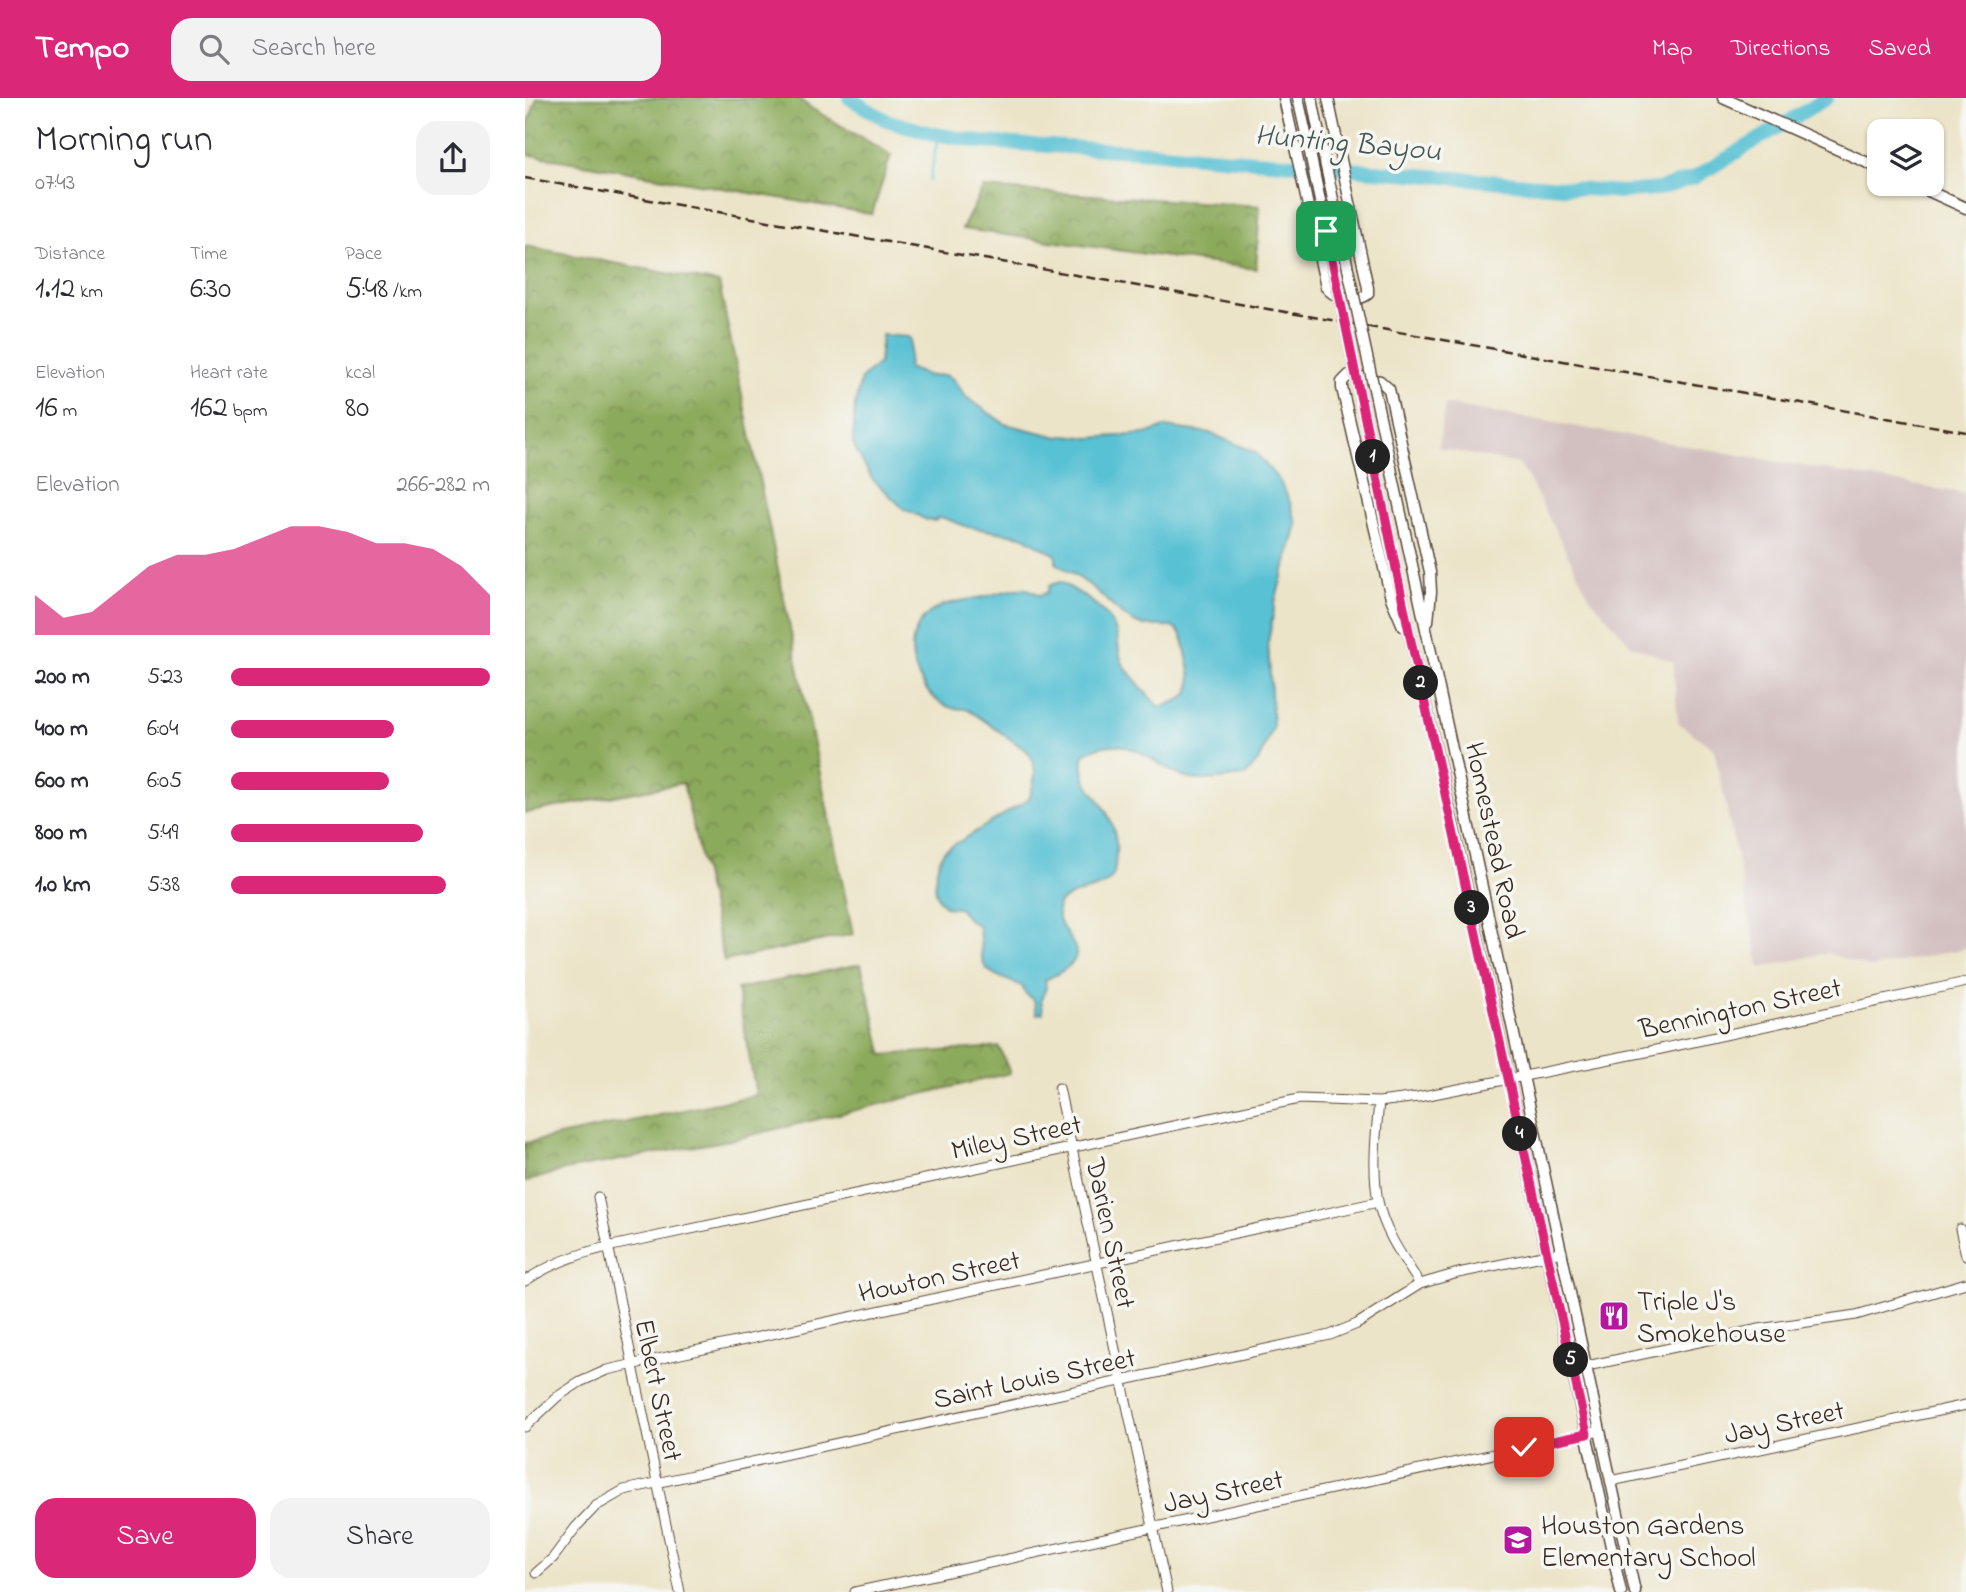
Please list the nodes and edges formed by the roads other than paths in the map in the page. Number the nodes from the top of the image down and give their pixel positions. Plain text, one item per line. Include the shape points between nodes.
1 (1285, 98) edge
2 (1298, 98) edge
3 (1312, 98) edge
4 (1328, 98) edge
5 (1723, 98) edge
6 (1867, 162) edge
7 (1940, 196) edge
8 (1966, 208) edge
9 (1427, 629) junction
10 (1411, 641) junction
11 (1966, 982) edge
12 (1524, 1076) junction
13 (1509, 1080) junction
14 (1059, 1088) dead end
15 (1379, 1102) junction
16 (1070, 1147) junction
17 (598, 1197) dead end
18 (1378, 1202) junction
19 (1960, 1229) dead end
20 (607, 1247) junction
21 (1562, 1252) junction
22 (1546, 1255) junction
23 (1966, 1255) edge
24 (1095, 1265) junction
25 (525, 1282) edge
26 (1966, 1283) edge
27 (1420, 1284) junction
28 (631, 1364) junction
29 (1586, 1366) junction
30 (1573, 1369) junction
31 (1121, 1381) junction
32 (1966, 1405) edge
33 (525, 1427) edge
34 (1600, 1431) junction
35 (1587, 1434) junction
36 (1611, 1481) junction
37 (657, 1482) junction
38 (1153, 1528) junction
39 (536, 1573) dead end
40 (680, 1592) edge
41 (855, 1592) edge
42 (1167, 1592) edge
43 (1621, 1592) edge
44 (1635, 1592) edge

1 - 4 main road via 1326,287 1330,294 1359,299 1368,294 1368,288
2 - 10 main road, Homestead Road, bridge
3 - 9 main road, Homestead Road, bridge
5 - 6 main road
7 - 8 main road
9 - 10 main road via 1430,572 1389,390 1381,381 1349,375 1342,388 1369,507 1391,598
9 - 12 main road, Homestead Road
10 - 13 main road, Homestead Road
11 - 12 street, Bennington Street
12 - 13 street, Miley Street
12 - 21 main road, Homestead Road
13 - 15 street, Miley Street
13 - 22 main road, Homestead Road
14 - 16 street, Darien Street
15 - 16 street, Miley Street via 1299,1098
15 - 18 street
16 - 20 street, Miley Street
16 - 24 street, Darien Street
17 - 20 street, Elbert Street
18 - 24 street, Howton Street
18 - 27 street via 1395,1245
19 - 23 street
20 - 25 street, Miley Street via 558,1262
20 - 28 street, Elbert Street
21 - 22 street, Saint Louis Street
21 - 29 main road, Homestead Road
22 - 27 street, Saint Louis Street
22 - 30 main road, Homestead Road
24 - 28 street, Howton Street
24 - 31 street, Darien Street
26 - 29 street via 1856,1315 1759,1329
27 - 31 street, Saint Louis Street via 1357,1324 1330,1335
28 - 33 street, Howton Street via 580,1382
28 - 37 street, Elbert Street
29 - 30 street
29 - 34 main road, Homestead Road
30 - 35 main road, Homestead Road
31 - 37 street, Saint Louis Street
31 - 38 street, Darien Street
32 - 36 street, Jay Street
34 - 35 street, Jay Street
34 - 36 main road, Homestead Road
35 - 38 street, Jay Street
35 - 43 main road, Homestead Road
36 - 44 main road, Homestead Road
37 - 39 street, Saint Louis Street via 624,1490 596,1506
37 - 40 street, Elbert Street
38 - 41 street, Jay Street
38 - 42 street, Darien Street

